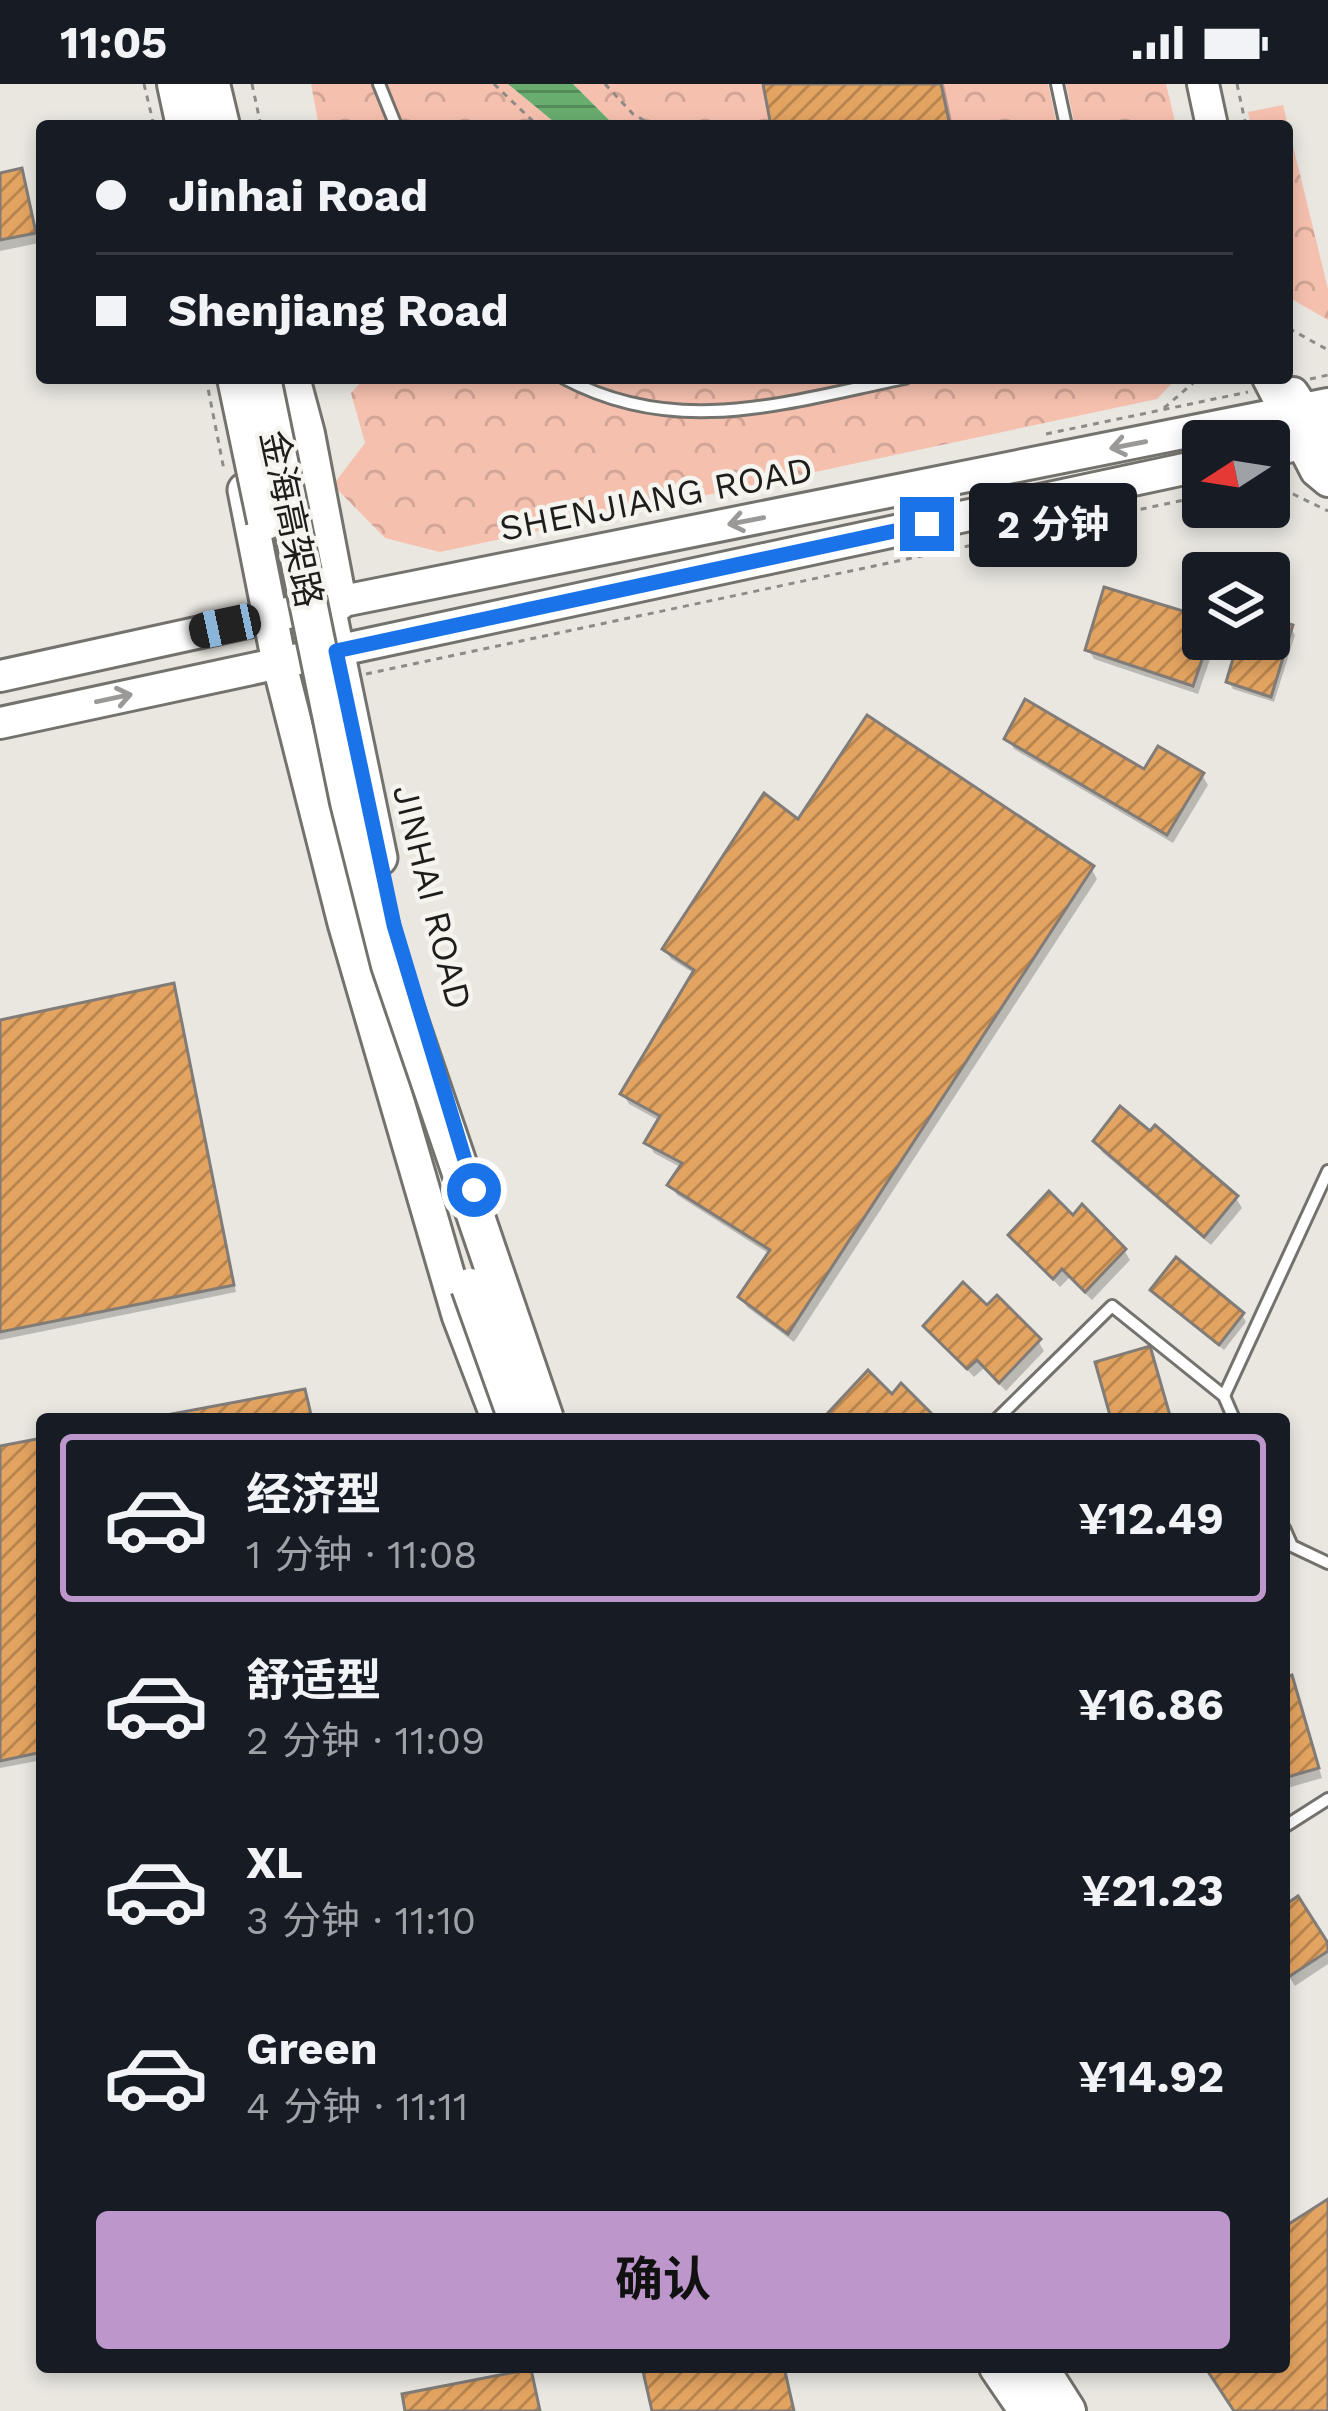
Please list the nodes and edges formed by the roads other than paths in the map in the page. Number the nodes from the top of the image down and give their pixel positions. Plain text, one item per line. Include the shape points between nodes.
1 (158, 84) edge
2 (176, 84) edge
3 (201, 84) edge
4 (211, 84) edge
5 (225, 84) edge
6 (379, 84) edge
7 (1057, 84) edge
8 (1203, 84) edge
9 (1220, 84) edge
10 (166, 120) edge
11 (184, 120) edge
12 (209, 120) edge
13 (220, 120) edge
14 (232, 120) edge
15 (394, 120) edge
16 (1065, 120) edge
17 (1212, 120) edge
18 (1228, 120) edge
19 (222, 384) edge
20 (237, 384) edge
21 (263, 384) edge
22 (289, 384) edge
23 (575, 384) edge
24 (876, 384) edge
25 (1275, 384) edge
26 (1289, 384) edge
27 (1306, 409) edge
28 (1320, 442) edge
29 (1290, 448) edge
30 (1182, 470) edge
31 (1328, 481) edge
32 (333, 603) junction
33 (271, 617) junction
34 (336, 651) junction
35 (280, 662) junction
36 (0, 676) edge
37 (0, 723) edge
38 (1328, 1171) edge
39 (1224, 1396) junction
40 (497, 1413) edge
41 (515, 1413) edge
42 (543, 1413) edge
43 (557, 1413) edge
44 (1003, 1413) edge
45 (1231, 1413) edge
46 (1290, 1542) edge
47 (1328, 1563) edge
48 (1328, 1799) edge
49 (1290, 1823) edge
50 (992, 2373) edge
51 (1002, 2373) edge
52 (1016, 2373) edge
53 (1043, 2373) edge
54 (1064, 2373) edge
55 (1018, 2411) edge
56 (1028, 2411) edge
57 (1042, 2411) edge
58 (1067, 2411) edge
59 (1088, 2411) edge

1 - 10 main road
2 - 11 highway
3 - 12 highway
4 - 13 highway
5 - 14 main road
6 - 15 lane
7 - 16 lane
8 - 17 main road
9 - 18 main road
19 - 33 main road
20 - 41 highway, 金海高架路, bridge via 355,922
21 - 42 highway, 金海高架路, bridge via 379,925
22 - 32 highway via 307,434
23 - 24 lane via 680,413 764,407
25 - 27 main road
26 - 27 main road
27 - 28 main road
27 -> 32 main road, SHENJIANG ROAD
28 - 29 main road
28 - 31 main road via 1316,471
30 - 34 main road
32 - 33 main road, SHENJIANG ROAD
32 - 34 main road, JINHAI ROAD
33 - 35 main road
33 - 36 main road, SHENJIANG ROAD
34 - 35 main road
34 - 43 main road, JINHAI ROAD via 407,971 460,1152
37 -> 35 main road
35 - 40 main road via 345,923 459,1315
38 - 39 lane
39 - 44 lane via 1112,1306
39 - 45 lane
46 - 47 lane
48 - 49 lane
50 - 55 main road
51 - 56 highway
52 - 57 highway
53 - 58 highway
54 - 59 main road

